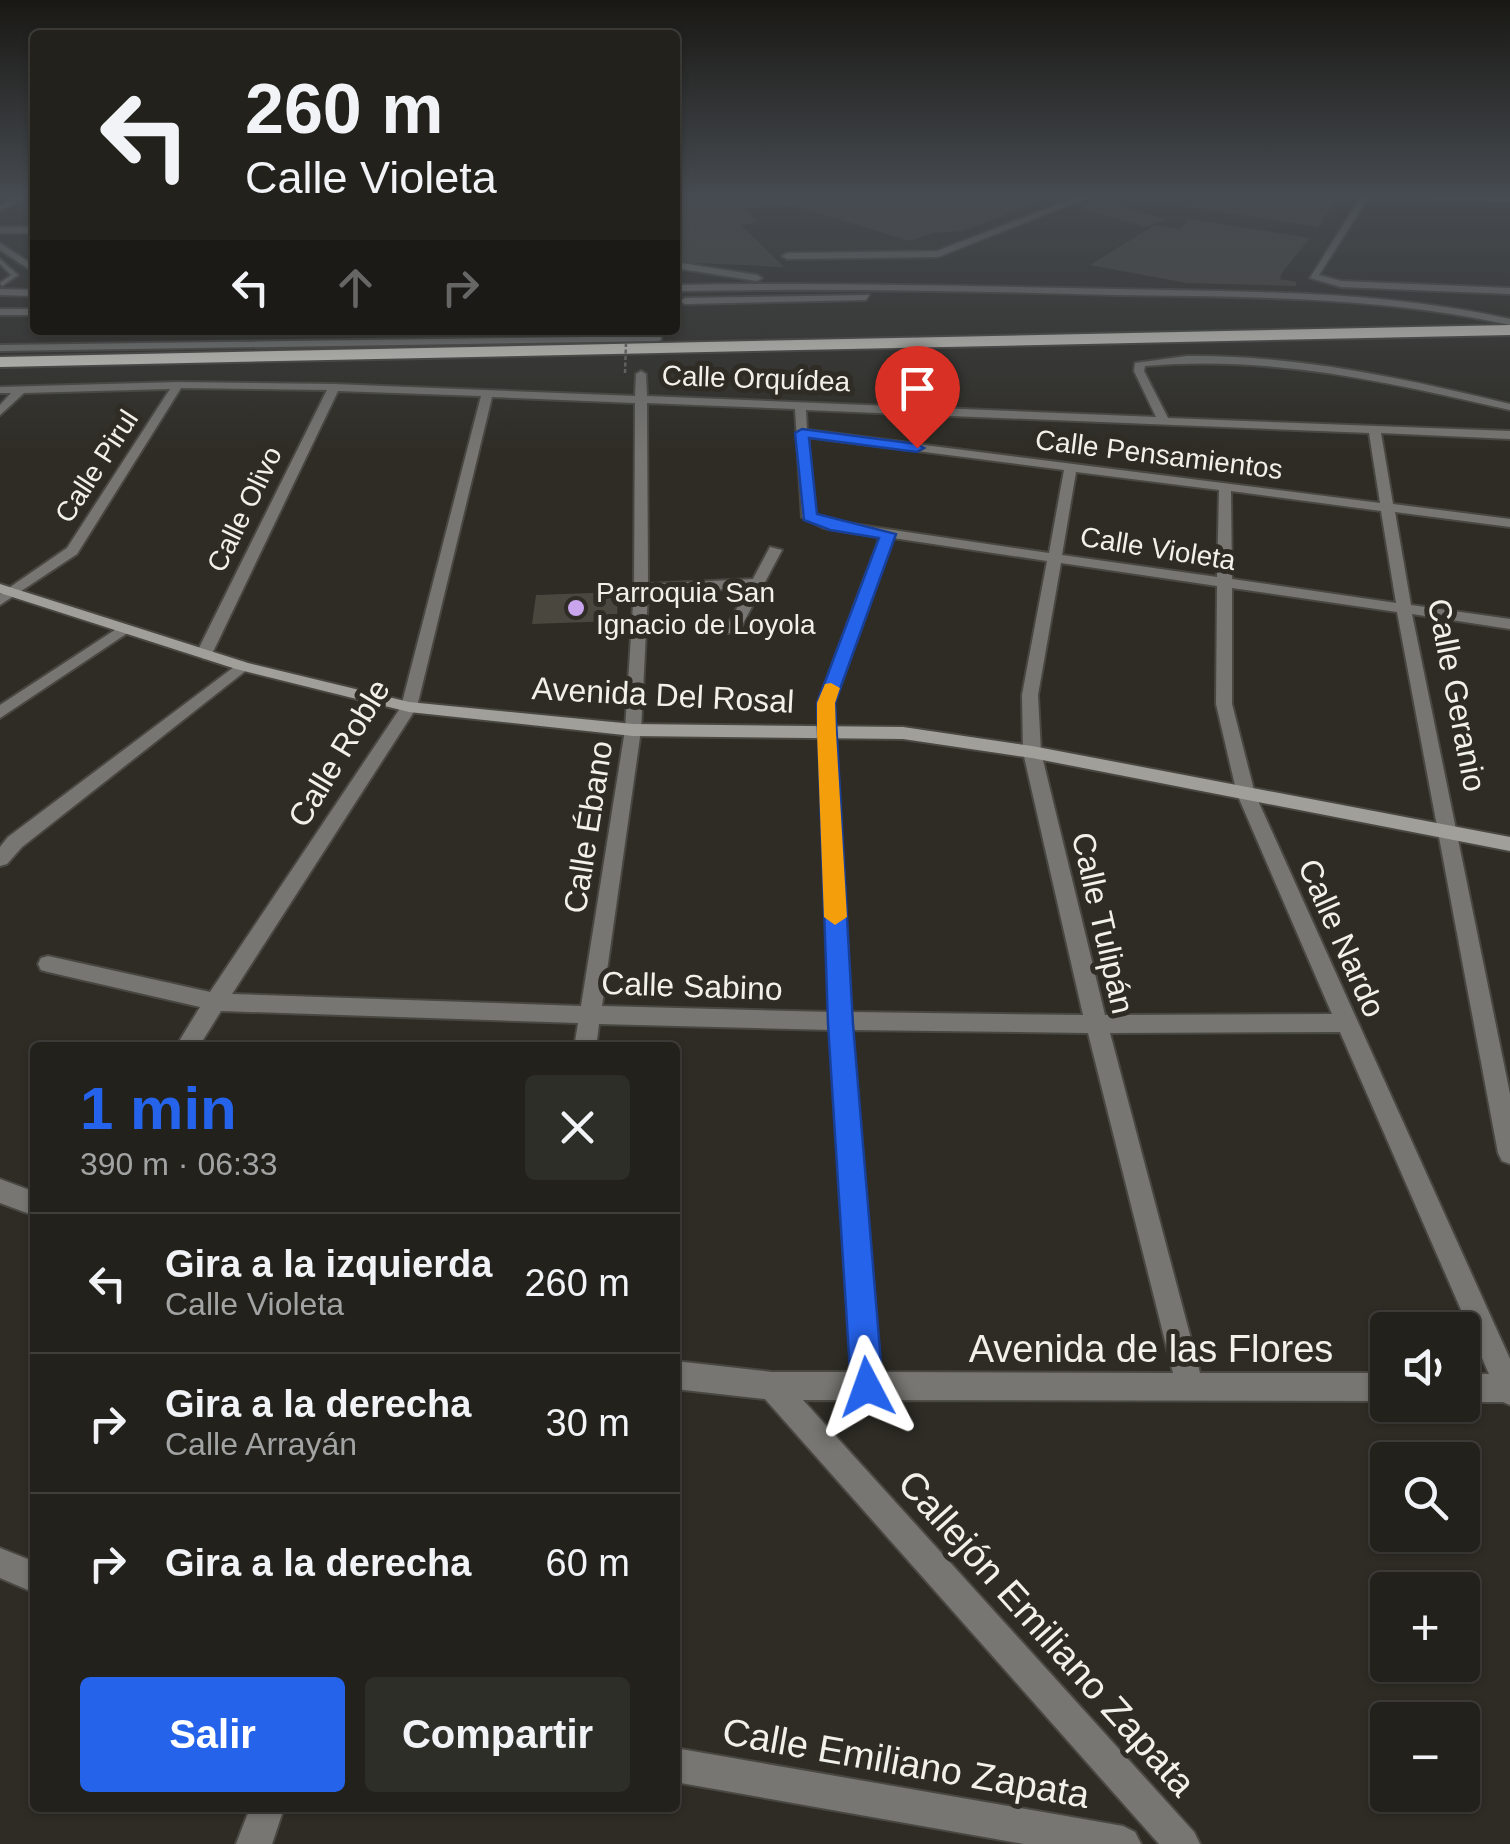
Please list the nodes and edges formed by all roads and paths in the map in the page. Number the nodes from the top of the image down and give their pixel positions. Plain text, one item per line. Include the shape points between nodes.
1 (771, 281) edge
2 (1330, 281) edge
3 (788, 285) junction
4 (3, 288) edge
5 (680, 288) edge
6 (932, 290) junction
7 (30, 291) edge
8 (1510, 292) edge
9 (680, 301) edge
10 (0, 312) edge
11 (30, 312) edge
12 (1510, 325) edge
13 (657, 337) edge
14 (1510, 342) edge
15 (626, 344) dead end
16 (0, 356) edge
17 (261, 360) junction
18 (163, 363) junction
19 (0, 373) edge
20 (633, 374) joint
21 (178, 385) junction
22 (334, 387) junction
23 (0, 390) edge
24 (20, 390) junction
25 (488, 394) junction
26 (639, 400) junction
27 (800, 404) junction
28 (1510, 408) edge
29 (0, 412) edge
30 (1163, 419) junction
31 (1374, 427) junction
32 (802, 433) junction
33 (1508, 438) edge
34 (1071, 467) junction
35 (1225, 488) junction
36 (1388, 509) junction
37 (1510, 524) edge
38 (888, 534) junction
39 (776, 550) dead end
40 (1052, 558) junction
41 (758, 583) junction
42 (1223, 584) junction
43 (641, 589) junction
44 (5, 594) edge
45 (1404, 609) junction
46 (1510, 624) edge
47 (124, 629) junction
48 (734, 630) dead end
49 (204, 654) junction
50 (242, 666) junction
51 (409, 707) junction
52 (0, 713) edge
53 (633, 730) junction
54 (826, 733) junction
55 (1032, 752) junction
56 (1246, 794) junction
57 (1448, 833) junction
58 (1510, 844) edge
59 (0, 859) edge
60 (48, 964) dead end
61 (215, 1002) junction
62 (589, 1016) junction
63 (1346, 1023) junction
64 (841, 1024) junction
65 (1096, 1027) junction
66 (190, 1042) edge
67 (586, 1042) edge
68 (1510, 1153) edge
69 (0, 1192) edge
70 (30, 1202) edge
71 (1510, 1371) edge
72 (680, 1376) edge
73 (772, 1386) junction
74 (1190, 1386) junction
75 (867, 1387) junction
76 (1370, 1387) edge
77 (1480, 1388) edge
78 (1510, 1389) edge
79 (0, 1562) edge
80 (30, 1576) edge
81 (680, 1766) edge
82 (266, 1812) edge
83 (254, 1844) edge
84 (1123, 1844) edge
85 (1182, 1844) edge

1 - 3 street
2 - 8 street
3 - 5 street
3 - 6 street
4 - 7 street
6 - 9 street via 837,300
6 - 12 street via 1414,304
10 - 11 street
12 - 17 highway
13 - 16 street
14 - 17 highway
15 - 20 path, bridge
16 - 17 highway via 205,352
16 - 18 highway
17 - 18 highway
17 - 19 highway via 204,370
18 - 19 highway
20 - 26 street, Calle Ébano
21 - 22 street, Calle Orquídea
21 - 24 street, Calle Orquídea
21 - 44 street, Calle Pirul via 72,551
22 - 25 street, Calle Orquídea
22 - 49 street, Calle Olivo
23 - 24 street, Calle Orquídea
24 - 29 street
25 - 26 street, Calle Orquídea
25 - 51 street, Calle Roble
26 - 27 street, Calle Orquídea
26 - 43 street, Calle Ébano
27 - 30 street, Calle Orquídea
27 - 32 street
28 - 30 street via 1280,361 1140,363
30 - 31 street, Calle Orquídea
31 - 33 street, Calle Orquídea
31 - 36 street, Calle Geranio
32 - 34 street, Calle Pensamientos
32 - 38 street, Calle Violeta via 810,517
34 - 35 street, Calle Pensamientos
34 - 40 street, Calle Tulipán
35 - 36 street, Calle Pensamientos
35 - 42 street, Calle Nardo
36 - 37 street, Calle Pensamientos
36 - 45 street, Calle Geranio
38 - 40 street, Calle Violeta
38 - 54 street via 826,703
39 - 41 street
40 - 42 street, Calle Violeta
40 - 55 street, Calle Tulipán via 1030,695
41 - 43 street
41 - 48 street
42 - 45 street, Calle Violeta
42 - 56 street, Calle Nardo via 1224,704
43 - 53 street, Calle Ébano
44 - 47 street, Avenida Del Rosal
45 - 46 street, Calle Violeta
45 - 57 street, Calle Geranio
47 - 49 street, Avenida Del Rosal
47 - 52 street
49 - 50 street, Avenida Del Rosal
50 - 51 street, Avenida Del Rosal
50 - 59 street
51 - 53 street, Avenida Del Rosal
51 - 61 street, Calle Roble
53 - 54 street, Avenida Del Rosal
53 - 62 street, Calle Ébano
54 - 55 street, Avenida Del Rosal via 903,733
54 - 64 street
55 - 56 street, Avenida Del Rosal
55 - 65 street, Calle Tulipán
56 - 57 street, Avenida Del Rosal
56 - 63 street, Calle Nardo
57 - 58 street, Avenida Del Rosal
57 - 68 street, Calle Geranio
60 - 61 street, Calle Sabino
61 - 62 street, Calle Sabino
61 - 66 street, Calle Roble
62 - 64 street, Calle Sabino
62 - 67 street, Calle Ébano
63 - 65 street, Calle Sabino
63 - 78 street, Calle Nardo
64 - 65 street, Calle Sabino
64 - 75 street
65 - 74 street, Calle Tulipán
69 - 70 street
71 - 78 street
72 - 73 street, Avenida de las Flores
73 - 75 street, Avenida de las Flores
73 - 85 street, Callejón Emiliano Zapata
74 - 75 street, Avenida de las Flores
74 - 76 street, Avenida de las Flores
77 - 78 street
79 - 80 street
81 - 84 street, Calle Emiliano Zapata
82 - 83 street

